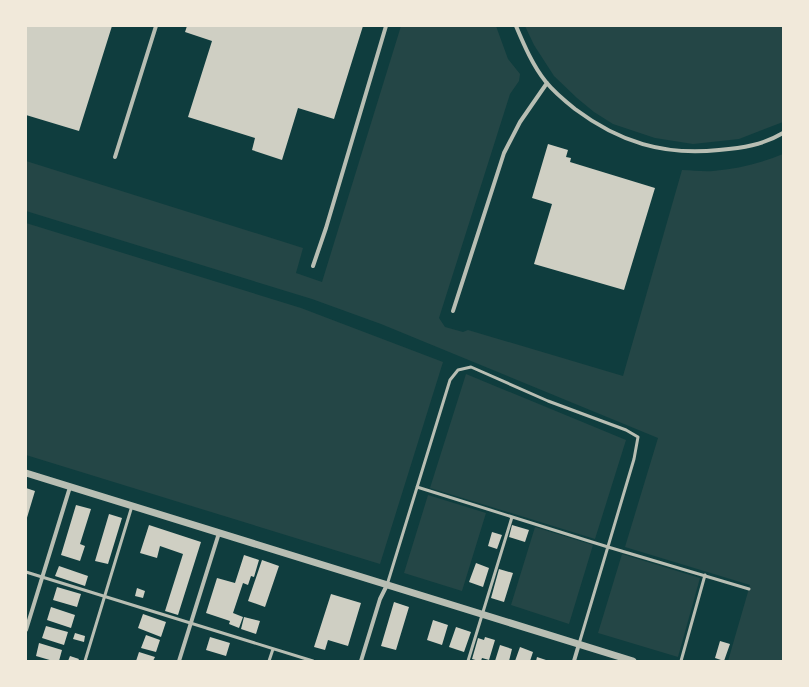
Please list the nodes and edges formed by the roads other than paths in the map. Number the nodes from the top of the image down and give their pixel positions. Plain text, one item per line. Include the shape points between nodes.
1 (156, 26) edge
2 (386, 26) edge
3 (516, 26) edge
4 (547, 83) junction
5 (783, 133) edge
6 (115, 157) dead end
7 (313, 266) dead end
8 (454, 311) dead end
9 (26, 473) edge
10 (70, 487) junction
11 (417, 487) junction
12 (132, 506) junction
13 (512, 517) junction
14 (219, 533) junction
15 (608, 547) junction
16 (26, 572) edge
17 (705, 575) junction
18 (42, 577) junction
19 (387, 585) junction
20 (749, 589) dead end
21 (105, 596) junction
22 (483, 614) junction
23 (191, 624) junction
24 (26, 630) edge
25 (579, 644) junction
26 (273, 649) junction
27 (85, 661) edge
28 (179, 661) edge
29 (269, 661) edge
30 (313, 661) edge
31 (361, 661) edge
32 (468, 661) edge
33 (574, 661) edge
34 (633, 661) edge
35 (680, 661) edge

1 - 6 street
2 - 7 street
3 - 4 street
4 - 5 street via 566,102 592,121 609,131 648,146 703,152 758,144
4 - 8 street via 520,122 504,153
9 - 10 street
10 - 12 street
10 - 18 street
11 - 13 lane
11 - 15 lane via 450,380 458,370 471,367 638,437
11 - 19 lane
12 - 14 street
12 - 21 lane
13 - 15 lane
13 - 22 lane
14 - 19 street
14 - 23 street
15 - 17 lane
15 - 25 lane
16 - 18 lane
17 - 20 lane
17 - 35 lane
18 - 21 lane
18 - 24 street
19 - 22 street
19 - 31 street via 380,599
21 - 23 lane
21 - 27 lane
22 - 25 street
22 - 32 lane
23 - 26 lane
23 - 28 street
25 - 33 street
25 - 34 street
26 - 29 lane
26 - 30 lane

